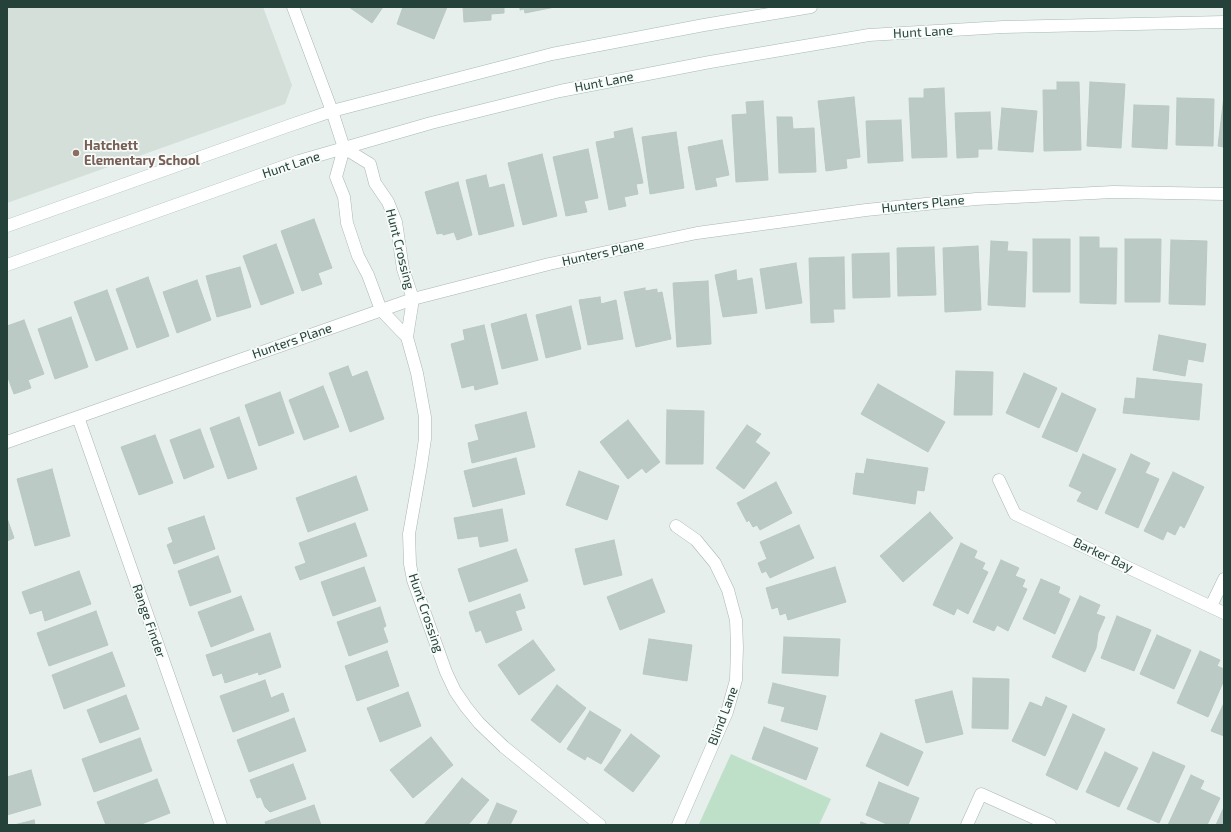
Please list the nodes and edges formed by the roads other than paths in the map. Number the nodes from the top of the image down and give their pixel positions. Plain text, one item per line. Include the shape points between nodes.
1 (294, 7) edge
2 (810, 7) edge
3 (1224, 22) edge
4 (332, 112) junction
5 (344, 148) junction
6 (1224, 194) edge
7 (7, 226) edge
8 (7, 265) edge
9 (413, 299) junction
10 (381, 310) junction
11 (407, 336) junction
12 (78, 417) junction
13 (7, 442) edge
14 (999, 480) dead end
15 (676, 526) dead end
16 (1224, 579) edge
17 (1211, 606) junction
18 (1224, 613) edge
19 (221, 825) edge
20 (600, 825) edge
21 (678, 825) edge
22 (967, 825) edge
23 (1050, 825) edge

1 - 4 street
2 - 4 street via 552,54
3 - 5 street, Hunt Lane via 1003,27 869,35 560,90
4 - 5 street
4 - 7 street
5 - 8 street, Hunt Lane via 299,161
5 - 9 street, Hunt Crossing via 370,164 375,183 388,202 396,222 403,269
5 - 10 street, Hunt Crossing via 336,177 344,197 347,223 358,256
6 - 9 street, Hunters Plane via 1106,192 976,199 866,210 697,233 549,264
9 - 10 street, Hunters Plane
9 - 11 street, Hunt Crossing
10 - 11 street, Hunt Crossing
10 - 12 street, Hunters Plane
11 - 20 street, Hunt Crossing via 425,417 425,439 409,534 410,564 413,580 446,672 455,691 479,723 504,747
12 - 13 street, Hunters Plane
12 - 19 street, Range Finder
14 - 17 street, Barker Bay via 1015,514
15 - 21 street, Blind Lane via 696,540 715,563 728,590 736,620 737,647 736,680 727,712
16 - 17 street
17 - 18 street, Barker Bay
22 - 23 street via 981,794

